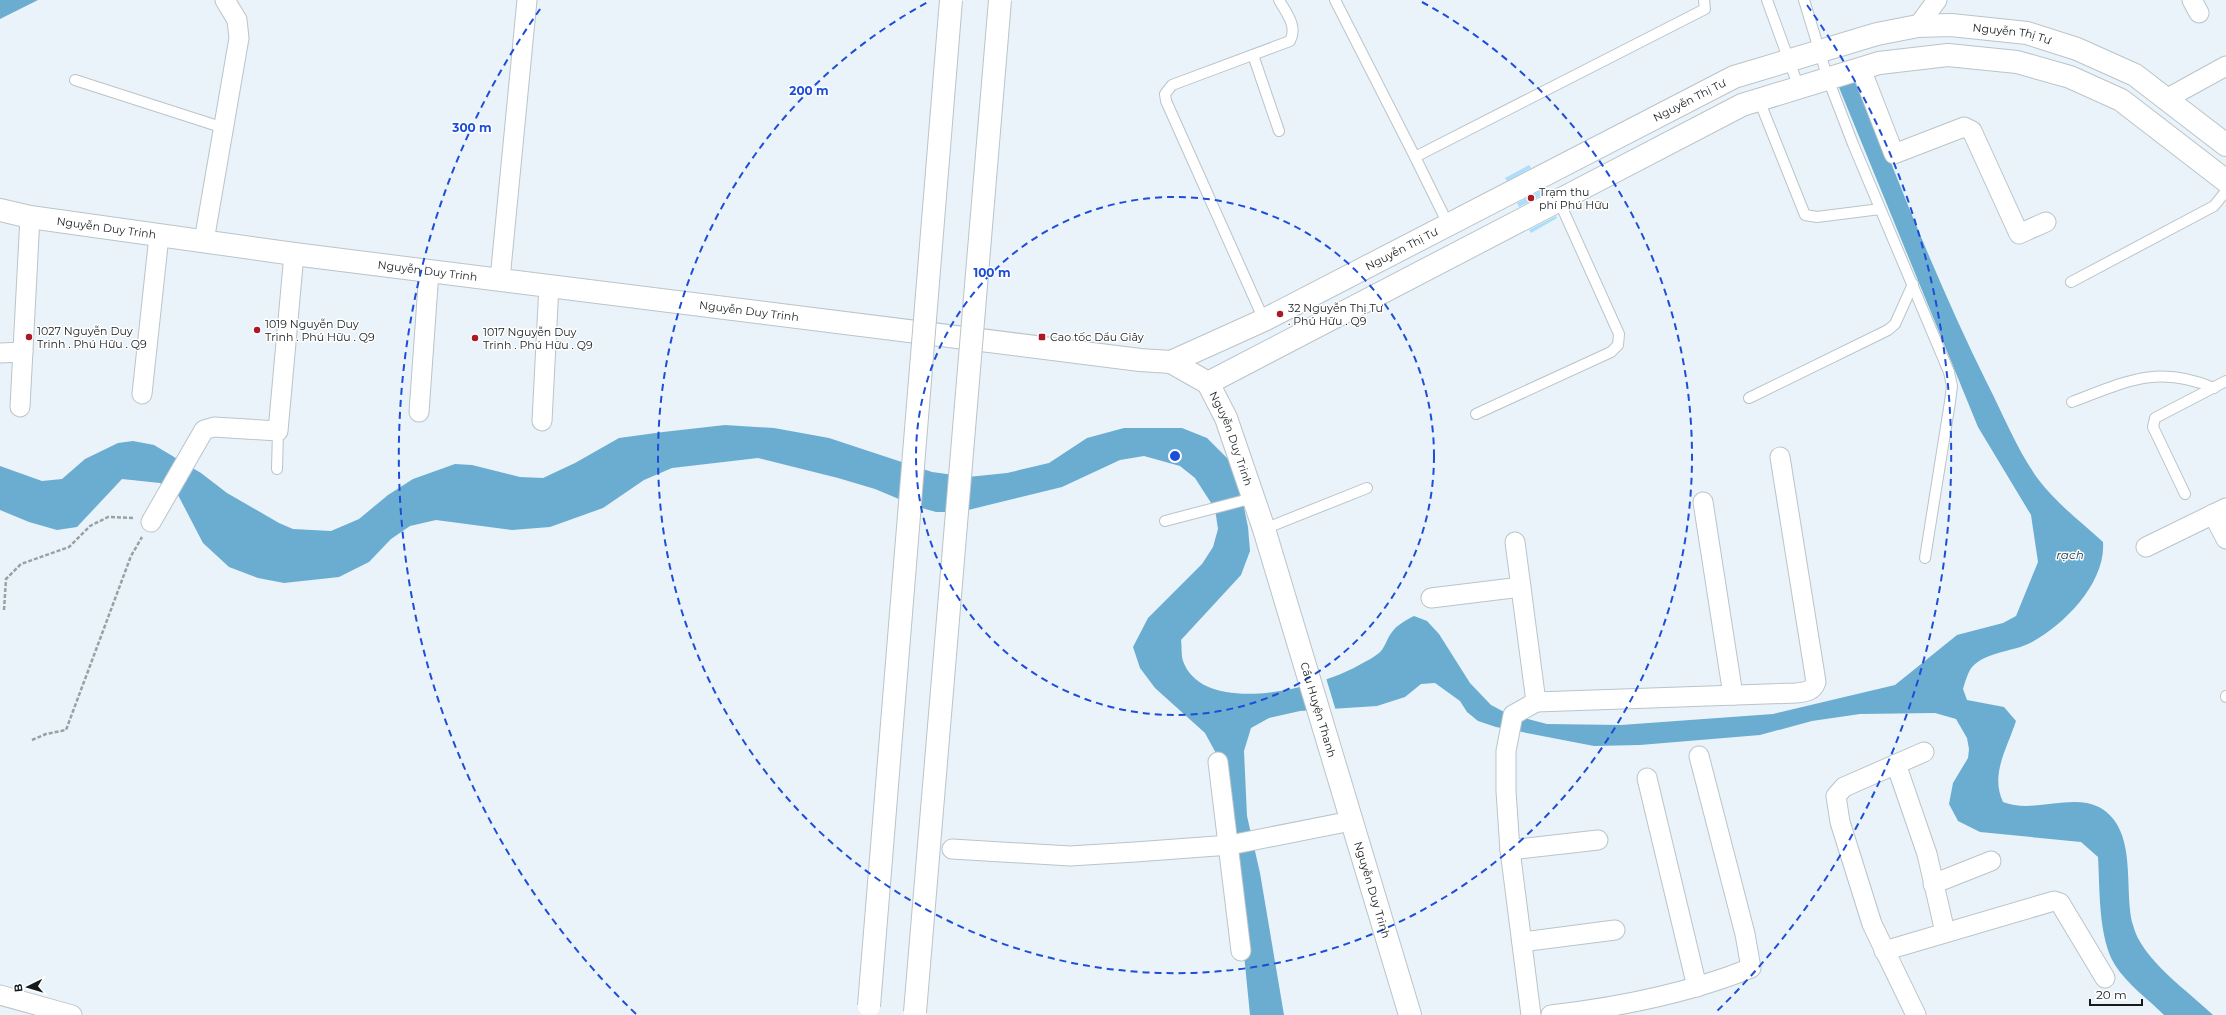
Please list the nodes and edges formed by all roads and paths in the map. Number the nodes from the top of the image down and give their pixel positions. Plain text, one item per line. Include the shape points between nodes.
1 (225, 0) edge
2 (527, 0) edge
3 (951, 0) edge
4 (1000, 0) edge
5 (1279, 0) edge
6 (1335, 0) edge
7 (1704, 0) edge
8 (1767, 0) edge
9 (1804, 0) edge
10 (1937, 0) edge
11 (1918, 26) junction
12 (1820, 51) junction
13 (1253, 55) junction
14 (1789, 60) junction
15 (2226, 66) edge
16 (1861, 69) junction
17 (1828, 79) junction
18 (75, 80) dead end
19 (1799, 88) junction
20 (2166, 99) junction
21 (1759, 100) junction
22 (224, 128) junction
23 (1279, 131) dead end
24 (2226, 145) edge
25 (1415, 157) junction
26 (2226, 181) edge
27 (2226, 191) edge
28 (1558, 201) junction
29 (1880, 208) junction
30 (0, 210) edge
31 (30, 217) junction
32 (2046, 222) dead end
33 (1448, 224) junction
34 (159, 236) junction
35 (204, 240) junction
36 (294, 254) junction
37 (429, 271) junction
38 (500, 279) junction
39 (2071, 282) dead end
40 (1913, 284) junction
41 (550, 285) junction
42 (1264, 320) junction
43 (23, 352) junction
44 (0, 353) edge
45 (1171, 362) junction
46 (2226, 381) edge
47 (1208, 383) junction
48 (2214, 388) junction
49 (142, 394) dead end
50 (1749, 398) dead end
51 (2072, 402) dead end
52 (20, 407) dead end
53 (419, 412) dead end
54 (1476, 414) dead end
55 (542, 421) dead end
56 (278, 431) junction
57 (1780, 457) dead end
58 (277, 469) dead end
59 (1368, 488) dead end
60 (2185, 494) dead end
61 (1253, 498) junction
62 (1703, 502) dead end
63 (2220, 511) edge
64 (1165, 521) dead end
65 (151, 522) junction
66 (1264, 529) junction
67 (2226, 538) edge
68 (1515, 542) dead end
69 (2146, 547) dead end
70 (1925, 558) dead end
71 (1521, 587) junction
72 (1430, 598) dead end
73 (4, 610) dead end
74 (1301, 655) joint
75 (1733, 695) junction
76 (1536, 702) junction
77 (32, 740) dead end
78 (1924, 752) dead end
79 (1699, 756) dead end
80 (1218, 762) dead end
81 (1896, 764) junction
82 (1334, 765) joint
83 (1647, 778) dead end
84 (1351, 821) junction
85 (1598, 840) dead end
86 (1229, 845) junction
87 (952, 849) dead end
88 (1510, 850) junction
89 (1991, 861) dead end
90 (1933, 884) junction
91 (1616, 930) dead end
92 (1945, 932) junction
93 (1522, 942) junction
94 (1241, 951) dead end
95 (1884, 951) junction
96 (2105, 978) dead end
97 (1696, 987) junction
98 (0, 995) edge
99 (869, 1006) dead end
100 (915, 1012) dead end
101 (72, 1015) edge
102 (1410, 1015) edge
103 (1531, 1015) edge
104 (1551, 1015) edge
105 (1916, 1015) edge

1 - 22 street via 237,20 239,38
2 - 38 street
3 - 99 main road, bridge
4 - 100 main road, bridge
5 - 13 lane via 1293,25 1293,35 1290,41
6 - 25 lane via 1404,140
7 - 25 lane via 1704,9
8 - 14 lane
9 - 12 lane
10 - 11 street
11 - 12 main road, Nguyễn Thị Tư via 1877,34
11 - 20 main road, Nguyễn Thị Tư via 1951,25 2027,33 2077,49 2135,75
12 - 14 main road, Nguyễn Thị Tư
12 - 17 lane
13 - 23 lane
13 - 42 lane via 1172,85 1165,94
14 - 19 lane
14 - 33 main road, Nguyễn Thị Tư via 1734,77
15 - 20 street
16 - 17 main road
16 - 26 main road via 1879,63 1948,55 2017,62 2070,77 2121,100
16 - 32 street via 1894,154 1968,127 2019,234
17 - 19 main road
17 - 29 lane
18 - 22 lane
19 - 21 main road
20 - 24 main road, Nguyễn Thị Tư
21 - 28 main road via 1742,104
21 - 29 lane via 1805,215 1817,217
22 - 35 street
25 - 33 lane
27 - 39 lane via 2214,206
28 - 47 main road
28 - 54 lane via 1619,334 1618,345 1611,352
29 - 40 lane
30 - 31 main road, Nguyễn Duy Trinh
31 - 34 main road, Nguyễn Duy Trinh
31 - 43 street
33 - 42 main road, Nguyễn Thị Tư
34 - 35 main road, Nguyễn Duy Trinh
34 - 49 street
35 - 36 main road, Nguyễn Duy Trinh
36 - 37 main road, Nguyễn Duy Trinh
36 - 56 street
37 - 38 main road, Nguyễn Duy Trinh
37 - 53 street
38 - 41 main road, Nguyễn Duy Trinh
40 - 50 lane via 1895,324 1888,330
40 - 70 lane via 1949,372 1952,386
41 - 45 main road, Nguyễn Duy Trinh
41 - 55 street
42 - 45 main road, Nguyễn Thị Tư
43 - 44 street
43 - 52 street
45 - 47 main road, Nguyễn Duy Trinh
46 - 48 lane
47 - 61 main road, Nguyễn Duy Trinh via 1231,432
48 - 51 lane via 2192,379 2173,376 2133,379
48 - 60 lane via 2155,418 2152,422
56 - 58 lane
56 - 65 street via 214,427 204,430
57 - 75 street via 1816,682 1814,687 1806,692
59 - 66 lane
61 - 64 lane
61 - 66 main road, Nguyễn Duy Trinh
62 - 75 street
63 - 67 street
63 - 69 street
65 - 73 path via 127,516 108,517 90,526 69,547 21,564 6,579
65 - 77 path via 131,556 66,730
66 - 74 main road, Nguyễn Duy Trinh
68 - 71 street
71 - 72 street
71 - 76 street
74 - 82 main road, Cầu Huyện Thanh
75 - 76 street
76 - 88 street via 1513,715 1506,751
78 - 81 street
79 - 97 street via 1745,934 1751,968
80 - 86 street
81 - 90 street via 1922,841
81 - 95 street via 1844,787 1836,796 1840,822 1859,885
82 - 84 main road, Nguyễn Duy Trinh
83 - 97 street
84 - 86 street
84 - 102 main road, Nguyễn Duy Trinh
85 - 88 street
86 - 87 street via 1070,856
86 - 94 street
88 - 93 street
89 - 90 street
90 - 92 street
91 - 93 street
92 - 95 street
92 - 96 street via 2046,902 2060,903
93 - 103 street
95 - 105 street
97 - 104 street via 1601,1010
98 - 101 street

